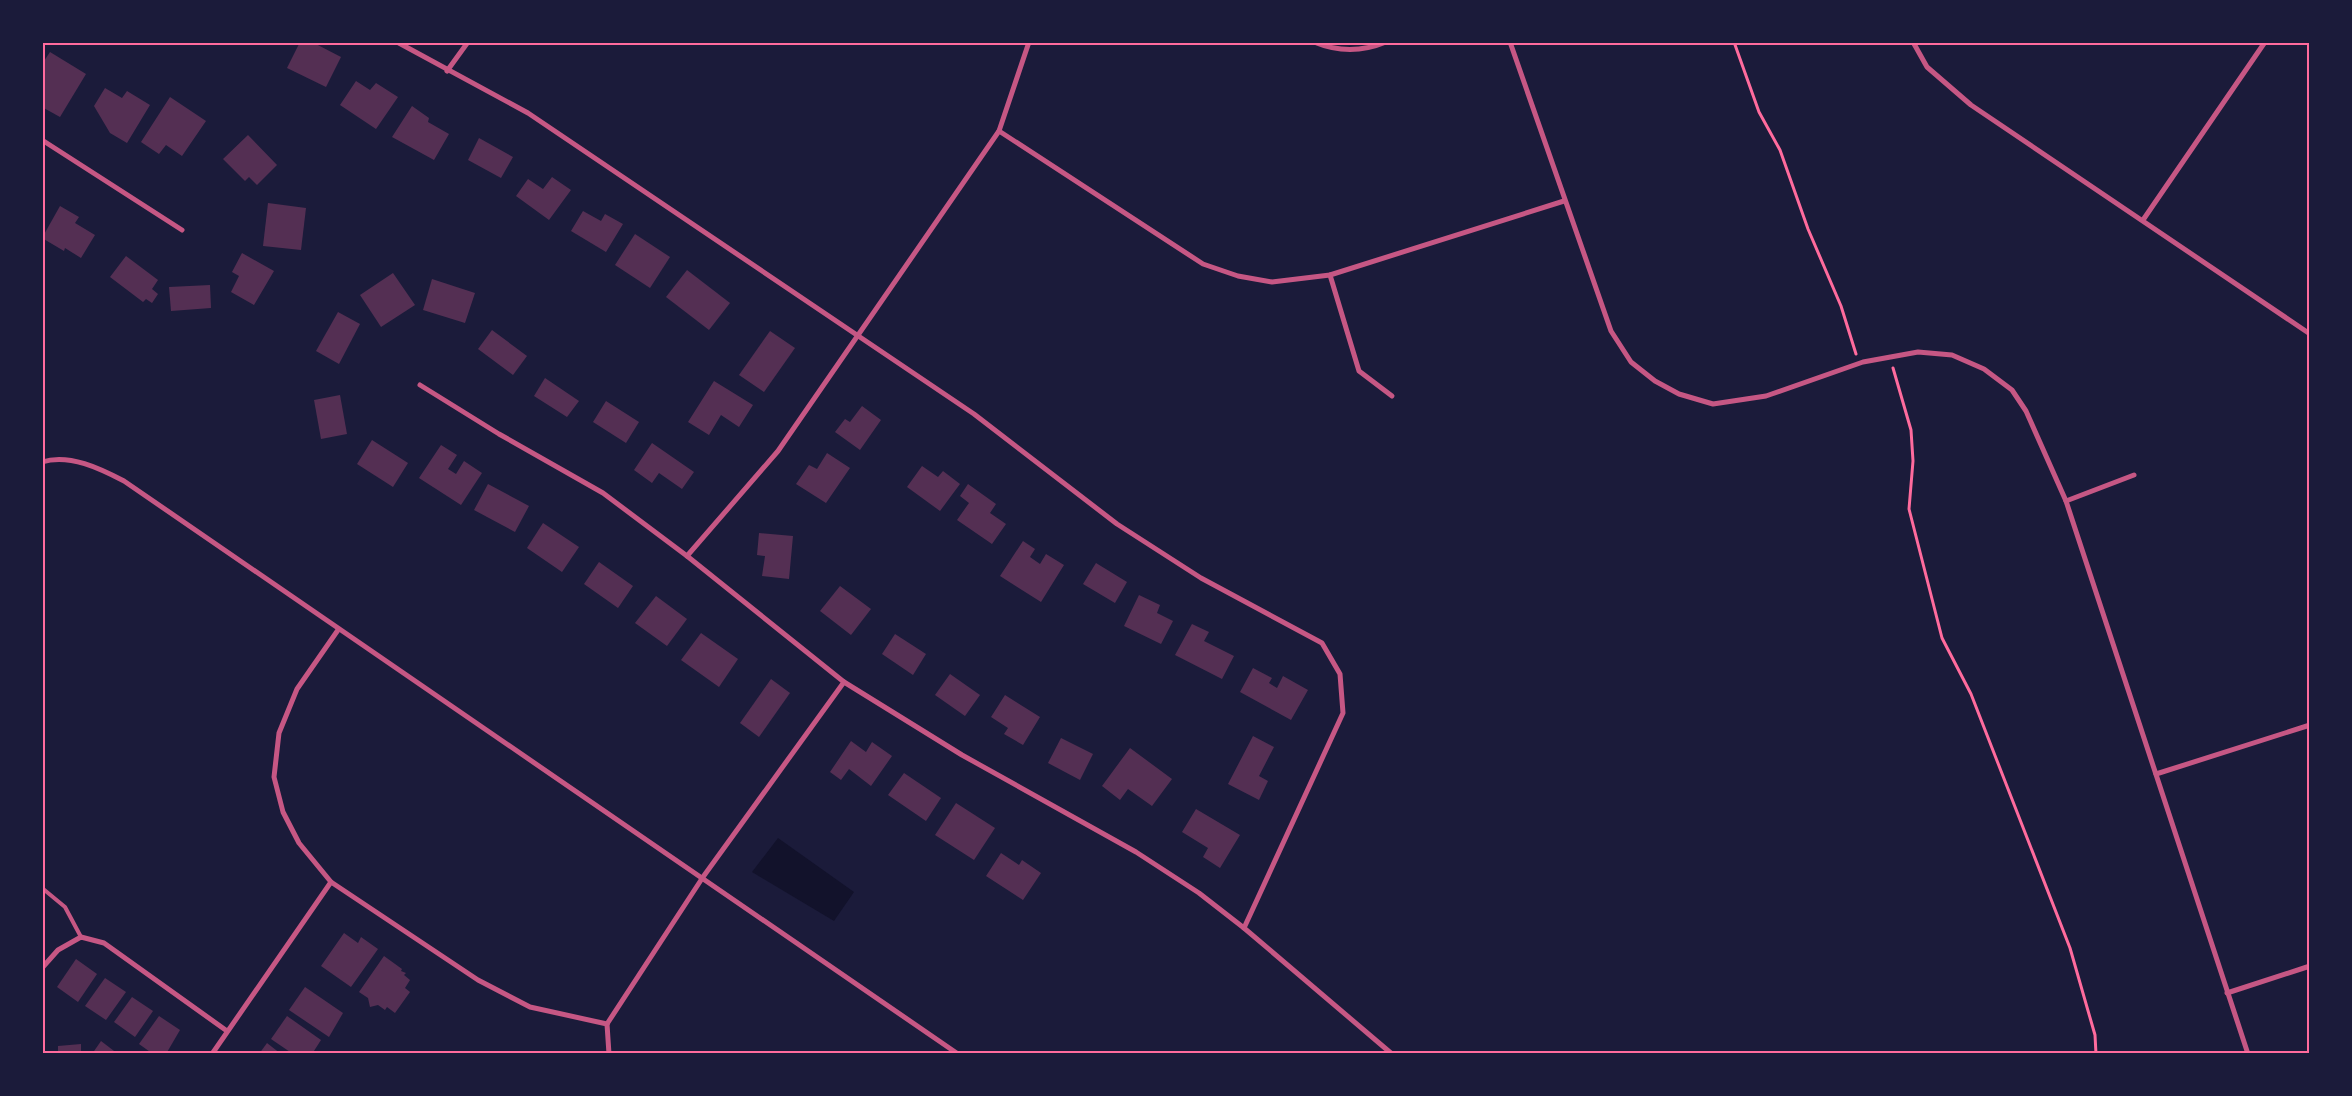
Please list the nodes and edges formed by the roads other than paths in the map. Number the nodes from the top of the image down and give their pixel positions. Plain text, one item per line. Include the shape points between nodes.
1 (397, 42) edge
2 (468, 42) edge
3 (1029, 42) edge
4 (1314, 42) edge
5 (1386, 42) edge
6 (1510, 42) edge
7 (1913, 42) edge
8 (2265, 42) edge
9 (447, 71) junction
10 (999, 130) junction
11 (42, 140) edge
12 (1564, 201) junction
13 (2143, 220) junction
14 (182, 230) dead end
15 (1330, 275) junction
16 (857, 334) junction
17 (2310, 334) edge
18 (420, 385) dead end
19 (1392, 396) dead end
20 (42, 462) edge
21 (2134, 475) dead end
22 (2066, 501) junction
23 (687, 556) junction
24 (338, 630) junction
25 (844, 682) junction
26 (2310, 725) edge
27 (2156, 774) junction
28 (703, 877) junction
29 (331, 882) junction
30 (42, 888) edge
31 (1244, 928) junction
32 (81, 937) junction
33 (2310, 966) edge
34 (42, 968) edge
35 (2227, 993) junction
36 (607, 1024) junction
37 (228, 1031) junction
38 (212, 1054) edge
39 (609, 1054) edge
40 (958, 1054) edge
41 (1392, 1054) edge
42 (2248, 1054) edge

1 - 9 street
2 - 9 street
3 - 10 street
4 - 5 street via 1331,49 1368,49
6 - 12 street
7 - 13 street via 1926,67 1971,105
8 - 13 street
9 - 16 street via 528,112
10 - 15 street via 1203,264 1238,276 1272,282
10 - 16 street
11 - 14 street
12 - 15 street
12 - 22 street via 1611,332 1631,362 1655,381 1679,394 1714,404 1766,396 1889,357 1918,352 1952,355 1984,370 2012,390 2026,411
13 - 17 street
15 - 19 street via 1359,371
16 - 23 street via 778,451
16 - 31 street via 974,414 1117,524 1201,578 1322,642 1340,674 1343,713
18 - 23 street via 603,493
20 - 24 street via 52,459 93,466 124,481
21 - 22 street
22 - 27 street
23 - 25 street
24 - 28 street
24 - 29 street via 297,688 279,733 274,777 283,812 299,842
25 - 28 street
25 - 31 street via 962,755 1136,852
26 - 27 street
27 - 35 street
28 - 36 street
28 - 40 street
29 - 36 street via 478,980 530,1008
29 - 37 street
30 - 32 lane via 64,907
31 - 41 street
32 - 34 street via 58,950
32 - 37 street via 104,944
33 - 35 street
35 - 42 street
36 - 39 street
37 - 38 street

